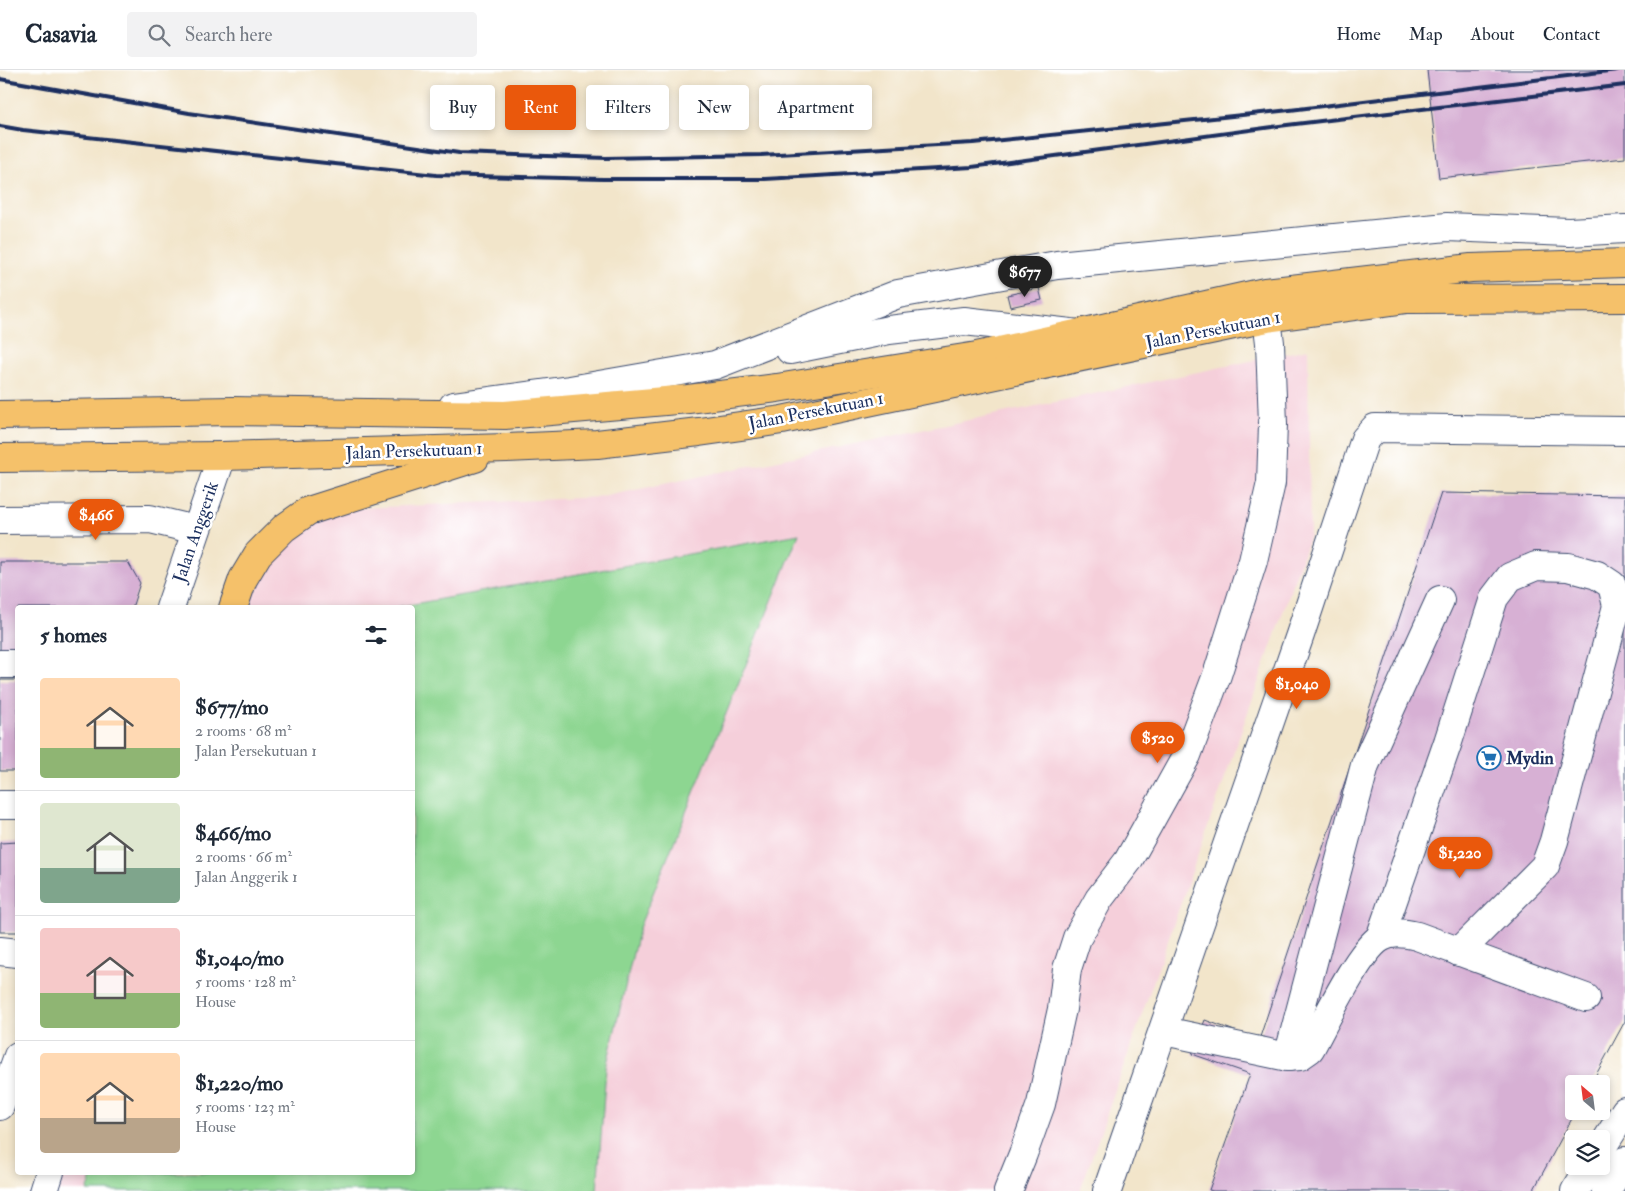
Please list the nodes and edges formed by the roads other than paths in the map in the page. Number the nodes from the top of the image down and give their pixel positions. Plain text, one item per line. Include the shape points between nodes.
1 (1625, 229) edge
2 (1625, 262) edge
3 (1625, 298) edge
4 (1267, 318) junction
5 (1078, 334) junction
6 (715, 365) junction
7 (394, 414) junction
8 (0, 415) edge
9 (1625, 431) edge
10 (508, 448) junction
11 (222, 456) junction
12 (0, 458) edge
13 (0, 520) edge
14 (196, 530) junction
15 (1440, 600) dead end
16 (171, 605) edge
17 (234, 605) edge
18 (0, 664) edge
19 (15, 664) edge
20 (0, 804) edge
21 (15, 805) edge
22 (1380, 938) junction
23 (0, 951) edge
24 (1459, 952) junction
25 (15, 953) edge
26 (1586, 998) dead end
27 (1164, 1031) junction
28 (1288, 1057) junction
29 (15, 1064) edge
30 (1, 1102) edge
31 (1625, 1111) edge
32 (1610, 1135) edge
33 (1625, 1161) edge
34 (49, 1175) edge
35 (1585, 1175) edge
36 (1112, 1183) edge
37 (44, 1191) edge
38 (1008, 1191) edge
39 (1575, 1191) edge
40 (1606, 1191) edge

1 - 6 street via 1569,232 1447,228 1057,265 898,294
2 - 5 highway, Jalan Persekutuan 1 via 1470,268 1265,292
3 - 4 highway, Jalan Persekutuan 1 via 1407,299
4 - 10 highway, Jalan Persekutuan 1 via 782,420 597,444
4 - 38 street via 1273,424 1271,483 1250,570 1217,675 1187,755 1128,862 1099,899 1077,938 1067,969 1062,1009 1041,1104
5 - 6 street via 964,321 888,330
5 - 7 highway, Jalan Persekutuan 1 via 968,357 688,399 505,415
6 - 7 street via 570,390
7 - 8 highway, Jalan Persekutuan 1 via 233,411
9 - 27 street via 1375,428 1365,440
10 - 11 highway, Jalan Persekutuan 1
10 - 17 highway via 308,511 284,528 258,554 243,579
11 - 12 highway, Jalan Persekutuan 1
11 - 14 street, Jalan Anggerik
13 - 14 street via 150,519
14 - 16 street, Jalan Anggerik
15 - 28 street via 1365,764
18 - 19 street
20 - 21 street
22 - 24 street via 1398,932
22 - 24 street via 1494,598 1510,576 1536,566 1568,567 1597,575 1612,585 1617,606 1545,866
22 - 28 street via 1362,956 1310,1049 1300,1056
23 - 25 street
24 - 26 street
27 - 28 street
27 - 36 street
29 - 30 street
31 - 32 street
33 - 40 street
34 - 37 street
35 - 39 street

